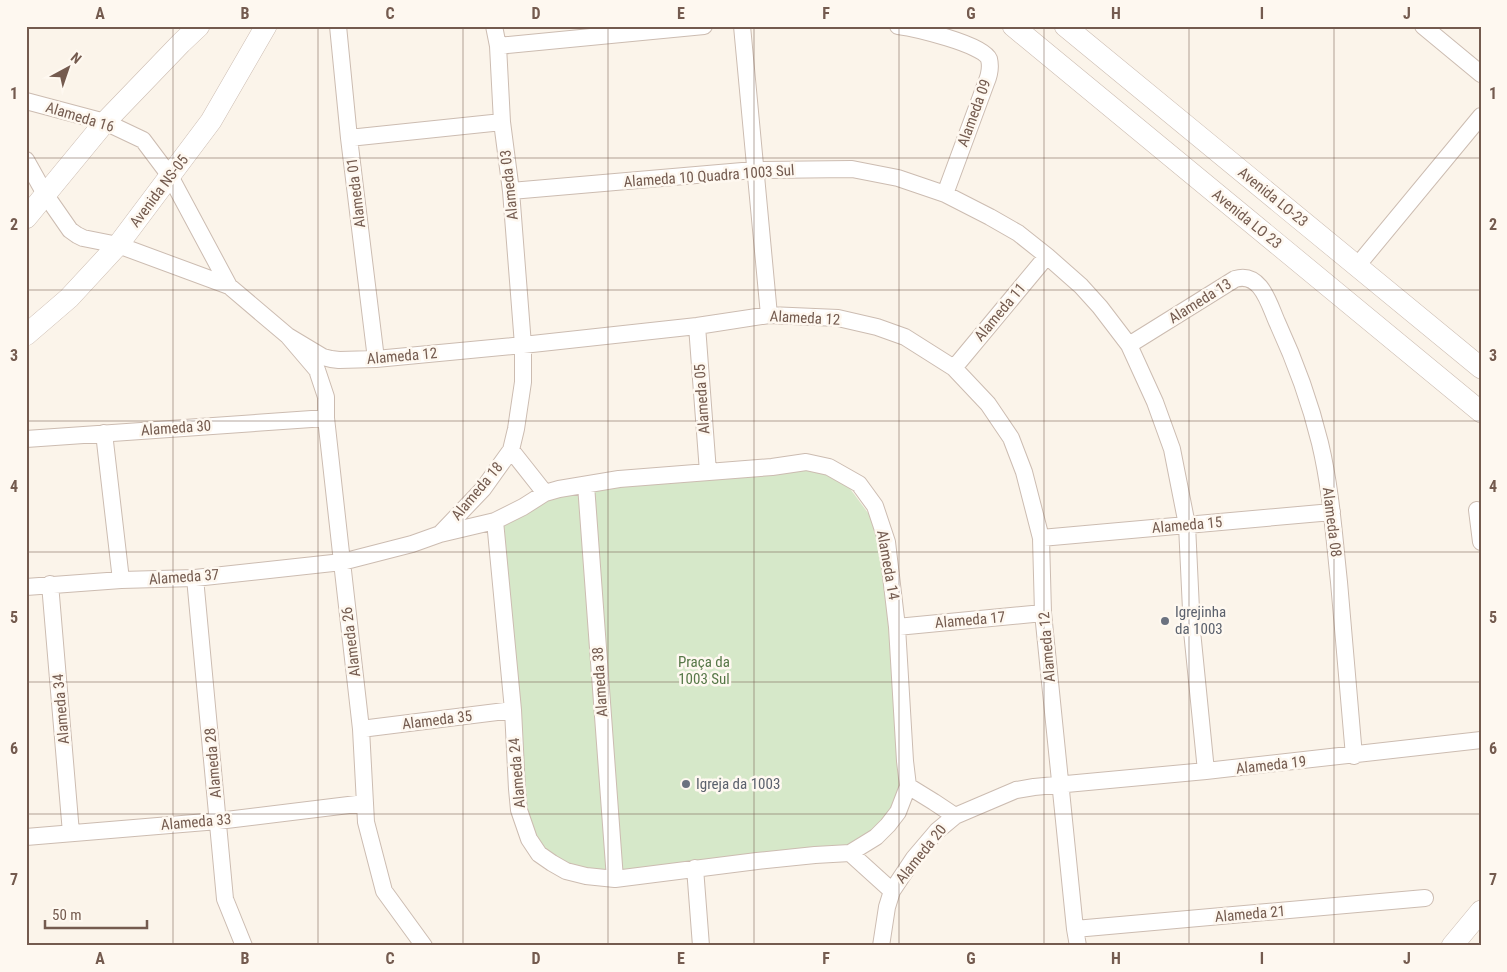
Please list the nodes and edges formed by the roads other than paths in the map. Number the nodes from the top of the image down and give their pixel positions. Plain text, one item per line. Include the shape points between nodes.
1 (199, 26) edge
2 (266, 26) edge
3 (338, 26) edge
4 (494, 26) edge
5 (704, 26) edge
6 (742, 26) edge
7 (898, 26) edge
8 (1012, 26) edge
9 (1065, 26) edge
10 (1423, 26) edge
11 (498, 46) junction
12 (1481, 74) edge
13 (26, 101) edge
14 (1481, 116) edge
15 (104, 122) junction
16 (502, 122) junction
17 (349, 138) junction
18 (26, 160) edge
19 (754, 170) junction
20 (170, 176) junction
21 (511, 190) junction
22 (45, 194) junction
23 (945, 194) junction
24 (26, 218) edge
25 (118, 245) junction
26 (1047, 256) junction
27 (1357, 266) junction
28 (229, 286) junction
29 (1266, 298) joint
30 (768, 315) junction
31 (697, 326) junction
32 (26, 335) edge
33 (288, 336) junction
34 (524, 344) junction
35 (1129, 345) junction
36 (376, 358) junction
37 (954, 368) junction
38 (1481, 368) edge
39 (1481, 412) edge
40 (326, 418) junction
41 (104, 433) junction
42 (26, 438) edge
43 (511, 450) junction
44 (708, 472) junction
45 (586, 485) junction
46 (545, 493) junction
47 (1477, 510) dead end
48 (1332, 512) junction
49 (495, 521) junction
50 (1187, 525) junction
51 (440, 534) junction
52 (1041, 538) junction
53 (1481, 542) edge
54 (342, 562) junction
55 (195, 578) junction
56 (120, 580) junction
57 (50, 584) junction
58 (26, 587) edge
59 (1043, 613) junction
60 (897, 627) junction
61 (513, 710) junction
62 (361, 729) junction
63 (1481, 740) edge
64 (1354, 756) junction
65 (1206, 771) junction
66 (1061, 785) junction
67 (908, 786) junction
68 (365, 803) junction
69 (955, 816) junction
70 (218, 821) junction
71 (71, 832) junction
72 (26, 836) edge
73 (850, 853) junction
74 (695, 868) junction
75 (615, 879) junction
76 (892, 890) junction
77 (1425, 898) dead end
78 (1481, 911) edge
79 (1075, 929) junction
80 (244, 946) edge
81 (424, 946) edge
82 (701, 946) edge
83 (881, 946) edge
84 (1078, 946) edge
85 (1452, 946) edge

1 - 15 street
2 - 20 street, Avenida NS-05 via 211,121
3 - 17 street, Alameda 01
4 - 11 street, Alameda 03
5 - 11 street
6 - 19 street
7 - 23 street, Alameda 09 via 966,43 989,60 989,75
8 - 39 street, Avenida LO 23
9 - 27 street, Avenida LO-23
10 - 12 street
11 - 16 street, Alameda 03
13 - 15 street, Alameda 16
14 - 27 street
15 - 20 street, Alameda 16 via 143,140
15 - 22 street
16 - 17 street
16 - 21 street, Alameda 03
17 - 36 street, Alameda 01
18 - 22 street, Alameda 16
19 - 21 street, Alameda 10 Quadra 1003 Sul
19 - 23 street, Alameda 10 Quadra 1003 Sul via 852,169 898,178
19 - 30 street
20 - 25 street, Avenida NS-05
20 - 28 street, Alameda 16
21 - 34 street, Alameda 03
22 - 24 street
22 - 25 street, Alameda 16 via 70,230 83,238
23 - 26 street, Alameda 10 Quadra 1003 Sul via 1018,234
25 - 28 street, Alameda 16
25 - 32 street, Avenida NS-05 via 69,298
26 - 35 street, Alameda 10 Quadra 1003 Sul via 1081,286
26 - 37 street, Alameda 11
27 - 38 street, Avenida LO-23
28 - 33 street, Alameda 16
29 - 35 street, Alameda 13 via 1250,278 1235,279
29 - 48 street, Alameda 08 via 1303,386 1320,444
30 - 31 street, Alameda 12
30 - 37 street, Alameda 12 via 838,318 877,327 905,337
31 - 34 street, Alameda 12
31 - 44 street, Alameda 05
33 - 36 street, Alameda 12 via 331,359
33 - 40 street, Alameda 26 via 317,370 326,397
34 - 36 street, Alameda 12
34 - 43 street, Alameda 18 via 524,382
35 - 50 street, Alameda 10 Quadra 1003 Sul via 1172,449
37 - 52 street, Alameda 12 via 988,404 1011,438 1024,472
40 - 41 street, Alameda 30
40 - 54 street, Alameda 26
41 - 42 street, Alameda 30
41 - 56 street
43 - 46 street
43 - 51 street, Alameda 18 via 482,489
44 - 45 street, Alameda 14
44 - 60 street, Alameda 14 via 806,462 829,467 859,484 875,506 887,542
45 - 46 street, Alameda 14
45 - 75 street, Alameda 38
46 - 49 street, Alameda 14
47 - 53 street
48 - 50 street, Alameda 15
48 - 64 street, Alameda 08
49 - 51 street
49 - 61 street, Alameda 24
50 - 52 street, Alameda 15
50 - 65 street, Alameda 10 Quadra 1003 Sul via 1192,631
51 - 54 street, Alameda 18
52 - 59 street, Alameda 12
54 - 55 street, Alameda 37
54 - 62 street, Alameda 26
55 - 56 street, Alameda 37
55 - 70 street, Alameda 28
56 - 57 street, Alameda 37
57 - 58 street, Alameda 37
57 - 71 street, Alameda 34
59 - 60 street, Alameda 17
59 - 66 street, Alameda 12
60 - 67 street, Alameda 14
61 - 62 street, Alameda 35
61 - 75 street, Alameda 24 via 516,789 528,839 539,854 566,871
62 - 68 street, Alameda 26
63 - 64 street, Alameda 19
64 - 65 street, Alameda 19
65 - 66 street, Alameda 19
66 - 69 street, Alameda 20 via 1016,790
66 - 79 street, Alameda 12
67 - 69 street
67 - 73 street via 898,812 888,825 876,837
68 - 70 street, Alameda 33
68 - 81 street, Alameda 26 via 366,822 384,891
69 - 76 street, Alameda 20 via 914,858
70 - 71 street, Alameda 33
70 - 80 street, Alameda 28 via 225,899
71 - 72 street, Alameda 33
73 - 74 street, Alameda 24
73 - 76 street
74 - 75 street, Alameda 24
74 - 82 street
76 - 83 street, Alameda 20
77 - 79 street, Alameda 21
78 - 85 street
79 - 84 street, Alameda 12

